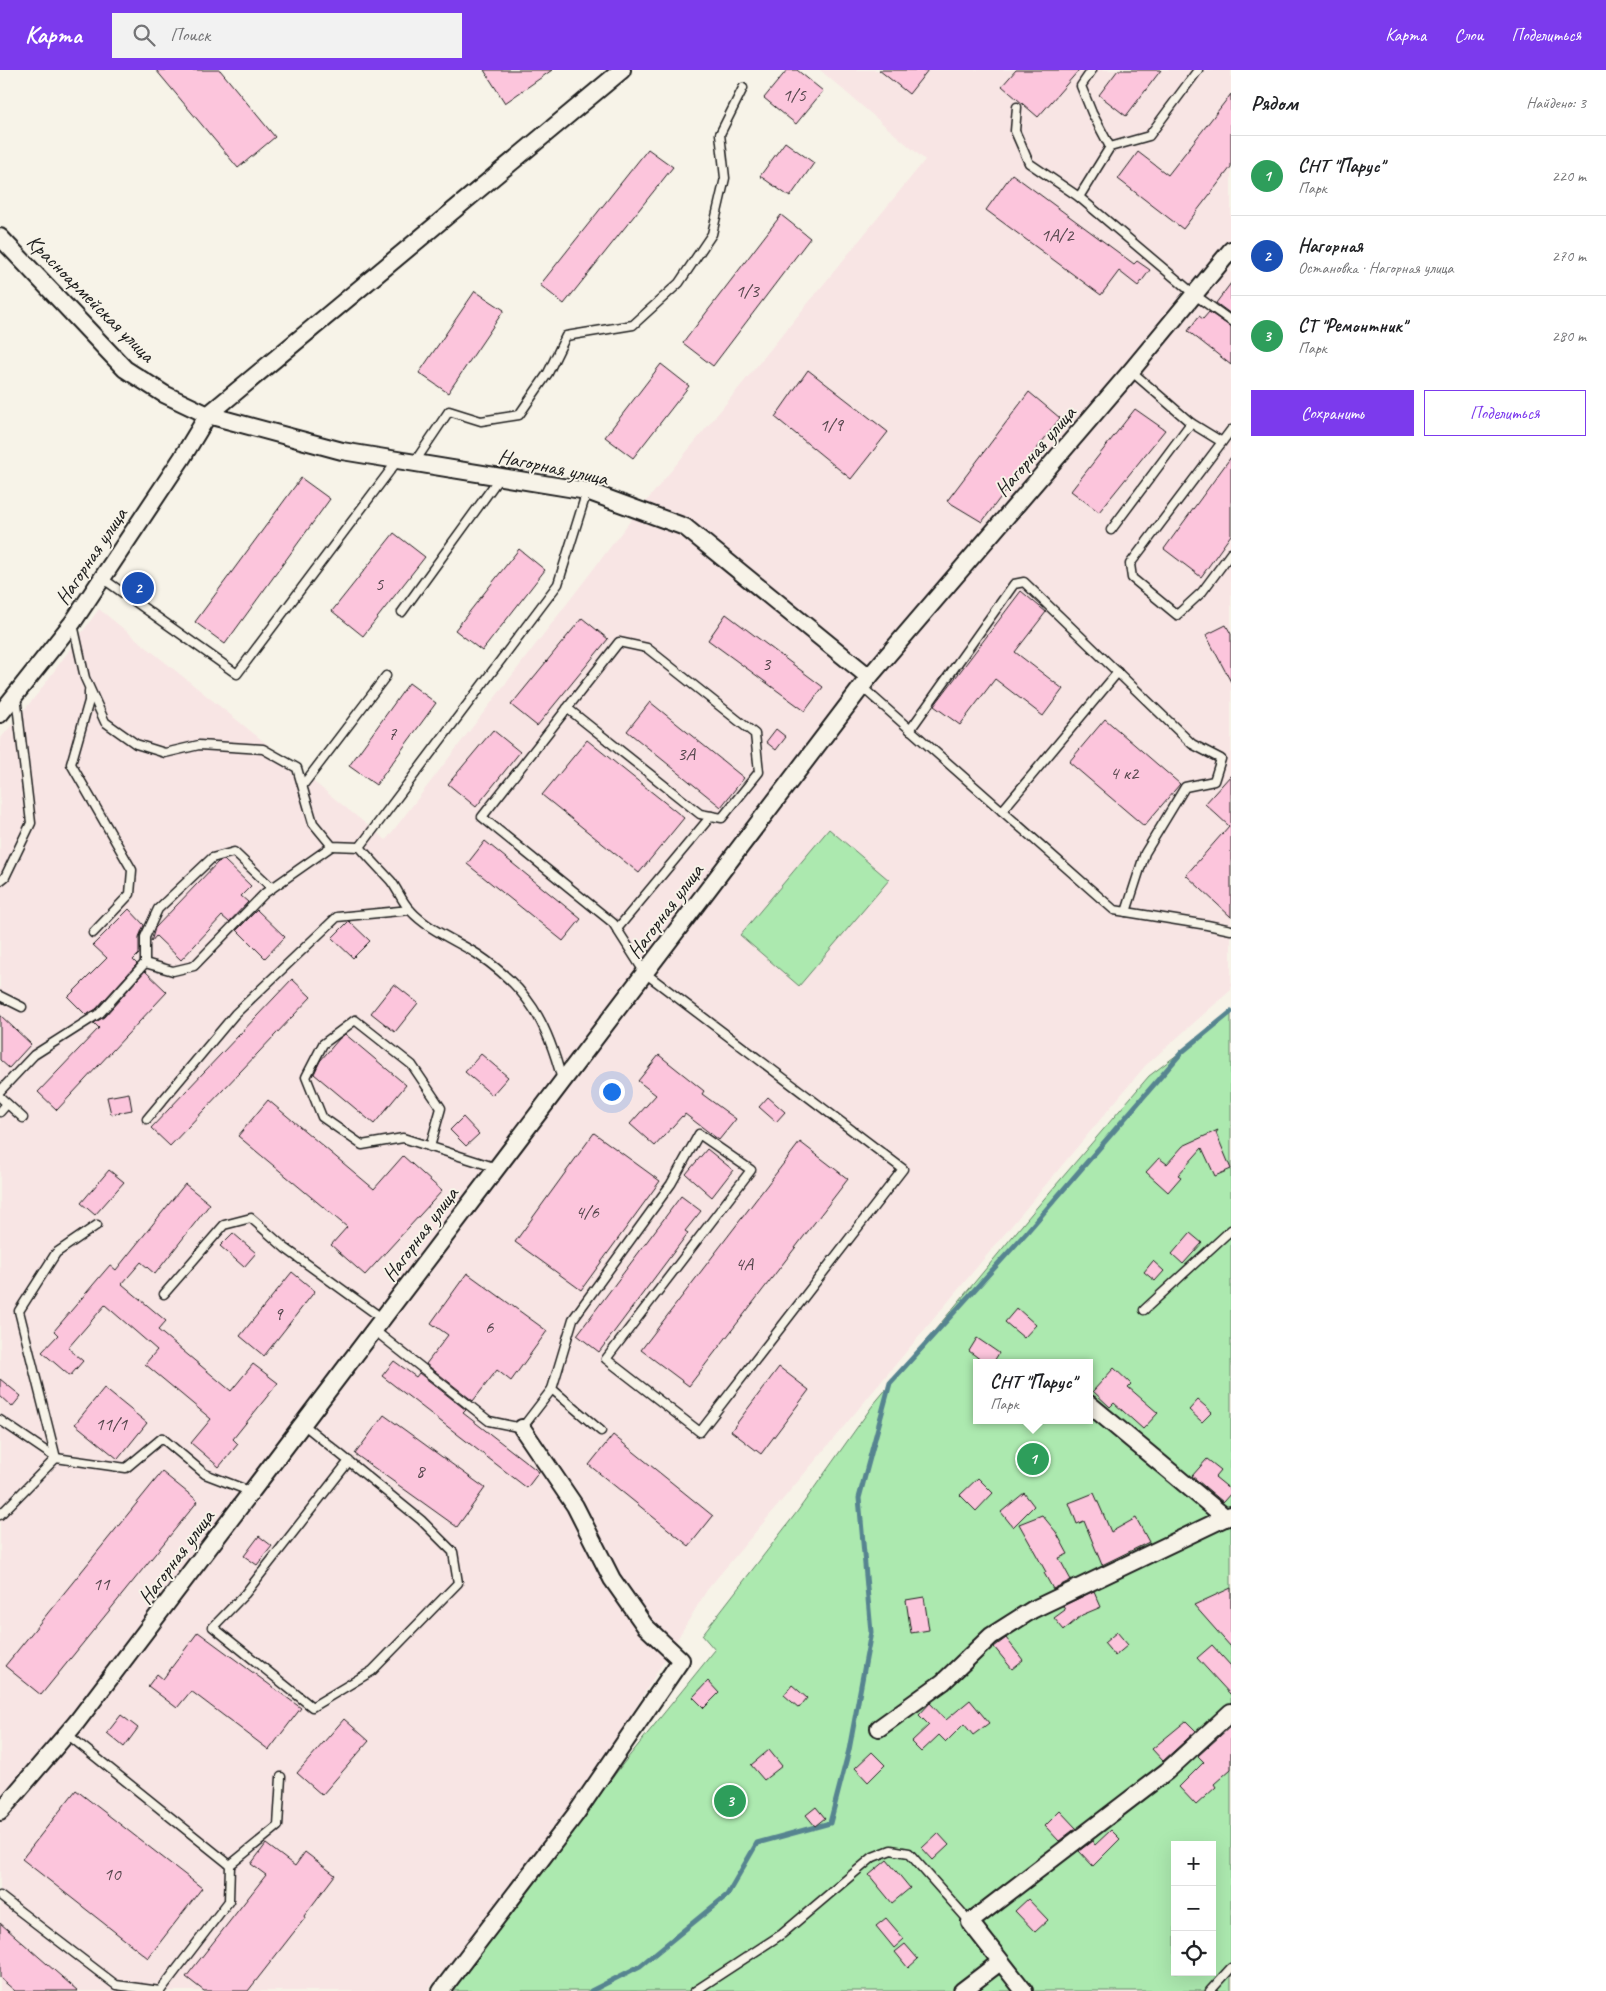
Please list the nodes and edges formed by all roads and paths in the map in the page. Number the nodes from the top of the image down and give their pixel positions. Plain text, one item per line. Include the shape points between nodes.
1 (622, 70) edge
2 (1092, 70) edge
3 (1198, 70) edge
4 (743, 88) dead end
5 (1017, 107) dead end
6 (1110, 147) junction
7 (1079, 197) junction
8 (0, 237) edge
9 (1231, 250) edge
10 (1195, 294) junction
11 (1231, 321) edge
12 (1131, 371) junction
13 (208, 414) junction
14 (1191, 423) junction
15 (1231, 430) edge
16 (1222, 442) junction
17 (406, 461) junction
18 (500, 476) junction
19 (587, 490) junction
20 (1111, 530) dead end
21 (1231, 553) edge
22 (102, 578) junction
23 (402, 612) dead end
24 (73, 622) junction
25 (1118, 672) junction
26 (386, 676) dead end
27 (865, 682) junction
28 (88, 686) junction
29 (16, 694) junction
30 (567, 708) junction
31 (0, 714) edge
32 (910, 730) junction
33 (303, 785) junction
34 (1002, 811) junction
35 (710, 816) junction
36 (332, 846) junction
37 (360, 847) junction
38 (0, 881) edge
39 (272, 888) junction
40 (410, 910) junction
41 (1126, 912) junction
42 (617, 929) junction
43 (1231, 930) edge
44 (93, 933) dead end
45 (145, 963) junction
46 (645, 973) junction
47 (0, 996) edge
48 (22, 1007) dead end
49 (563, 1082) junction
50 (0, 1091) edge
51 (0, 1097) edge
52 (7, 1104) junction
53 (0, 1112) edge
54 (23, 1118) dead end
55 (147, 1119) dead end
56 (430, 1147) junction
57 (497, 1168) junction
58 (97, 1225) dead end
59 (1231, 1230) edge
60 (164, 1294) dead end
61 (1144, 1310) dead end
62 (379, 1324) junction
63 (552, 1389) junction
64 (1093, 1407) edge
65 (0, 1420) edge
66 (303, 1424) junction
67 (522, 1428) junction
68 (601, 1431) dead end
69 (56, 1458) junction
70 (349, 1462) junction
71 (252, 1492) junction
72 (0, 1515) edge
73 (1228, 1516) edge
74 (1231, 1712) edge
75 (879, 1728) dead end
76 (67, 1734) junction
77 (281, 1777) dead end
78 (0, 1812) edge
79 (230, 1865) junction
80 (0, 1896) edge
81 (970, 1922) junction
82 (1000, 1962) junction
83 (1231, 1968) edge
84 (442, 1991) edge
85 (695, 1991) edge
86 (962, 1991) edge
87 (1024, 1991) edge
88 (1210, 1991) edge

1 - 13 street, Нагорная улица
2 - 6 lane via 1081,86
3 - 6 lane via 1150,136
4 - 17 lane via 720,134 725,178 712,234 680,283 632,325 566,336 548,373 519,415 481,421 449,411
5 - 7 lane via 1015,131 1028,162
6 - 7 lane
7 - 10 lane
8 - 13 street, Красноармейская улица via 125,368 164,394
9 - 10 street, Нагорная улица
10 - 11 lane
10 - 12 street, Нагорная улица
12 - 14 lane
12 - 27 street, Нагорная улица
13 - 17 street, Нагорная улица via 342,451
13 - 22 street, Нагорная улица
14 - 16 lane
14 - 20 lane
15 - 16 lane
16 - 21 lane via 1130,564 1132,578 1177,615 1202,592
17 - 18 street, Нагорная улица
17 - 22 lane via 237,674
18 - 19 street, Нагорная улица
18 - 23 lane
19 - 27 street, Нагорная улица via 685,527
19 - 37 lane via 558,584
22 - 24 street, Нагорная улица
24 - 28 lane
24 - 29 street, Нагорная улица
25 - 32 lane via 1024,582 1014,584
25 - 34 lane
25 - 41 lane via 1192,744 1222,759 1214,781 1185,788 1145,854
26 - 33 lane
27 - 32 lane
27 - 46 street, Нагорная улица
28 - 33 lane via 104,722 136,744 166,753 199,745 263,749 297,768
28 - 44 lane via 89,701 71,764 132,870 130,894
29 - 31 street, Нагорная улица
29 - 38 lane via 31,823 5,878
30 - 35 lane via 700,814
30 - 35 lane via 619,642 647,648 755,734 759,772 722,818
30 - 42 lane via 482,817
32 - 34 lane
33 - 36 lane via 313,823
34 - 41 lane via 1114,910
35 - 42 lane
36 - 37 lane
36 - 39 lane
37 - 40 lane via 392,882
39 - 45 lane via 194,966 173,971
39 - 45 lane via 234,852 212,858 158,909 145,937
40 - 49 lane via 442,935 477,954 517,986 543,1023
40 - 55 lane via 337,916 235,1014
41 - 43 lane
42 - 46 lane
45 - 50 lane via 100,1013 34,1055
46 - 49 street, Нагорная улица
46 - 63 lane via 903,1170 700,1432 606,1359 751,1170 699,1134 671,1184 573,1319
47 - 48 lane
49 - 57 street, Нагорная улица
51 - 52 lane
52 - 53 lane
52 - 54 lane
56 - 56 lane via 403,1138 362,1145 322,1117 306,1077 323,1044 355,1020 412,1065 441,1108
56 - 57 lane
57 - 62 street, Нагорная улица
58 - 69 lane via 56,1253 19,1311
59 - 61 lane
60 - 62 lane via 224,1225 251,1218
62 - 66 street, Нагорная улица
62 - 67 lane via 488,1421
63 - 67 lane
63 - 68 lane
64 - 73 street
65 - 69 lane
66 - 70 lane
66 - 71 street, Нагорная улица
67 - 84 street via 575,1506 612,1579 645,1626 681,1660 575,1815
69 - 71 lane via 126,1468 162,1438 205,1474
69 - 72 lane
70 - 70 lane via 421,1520 454,1552 458,1583 372,1671 312,1707 213,1627 245,1594
71 - 76 street, Нагорная улица
73 - 75 street via 1032,1610 992,1636 943,1682
74 - 81 street via 1167,1771
76 - 78 street, Нагорная улица
76 - 79 lane
77 - 79 lane via 278,1826
79 - 80 lane via 229,1901 160,1991 116,1985
81 - 82 street
81 - 85 lane via 909,1853 891,1850 873,1856 782,1934
82 - 86 street
82 - 87 street
83 - 88 lane

